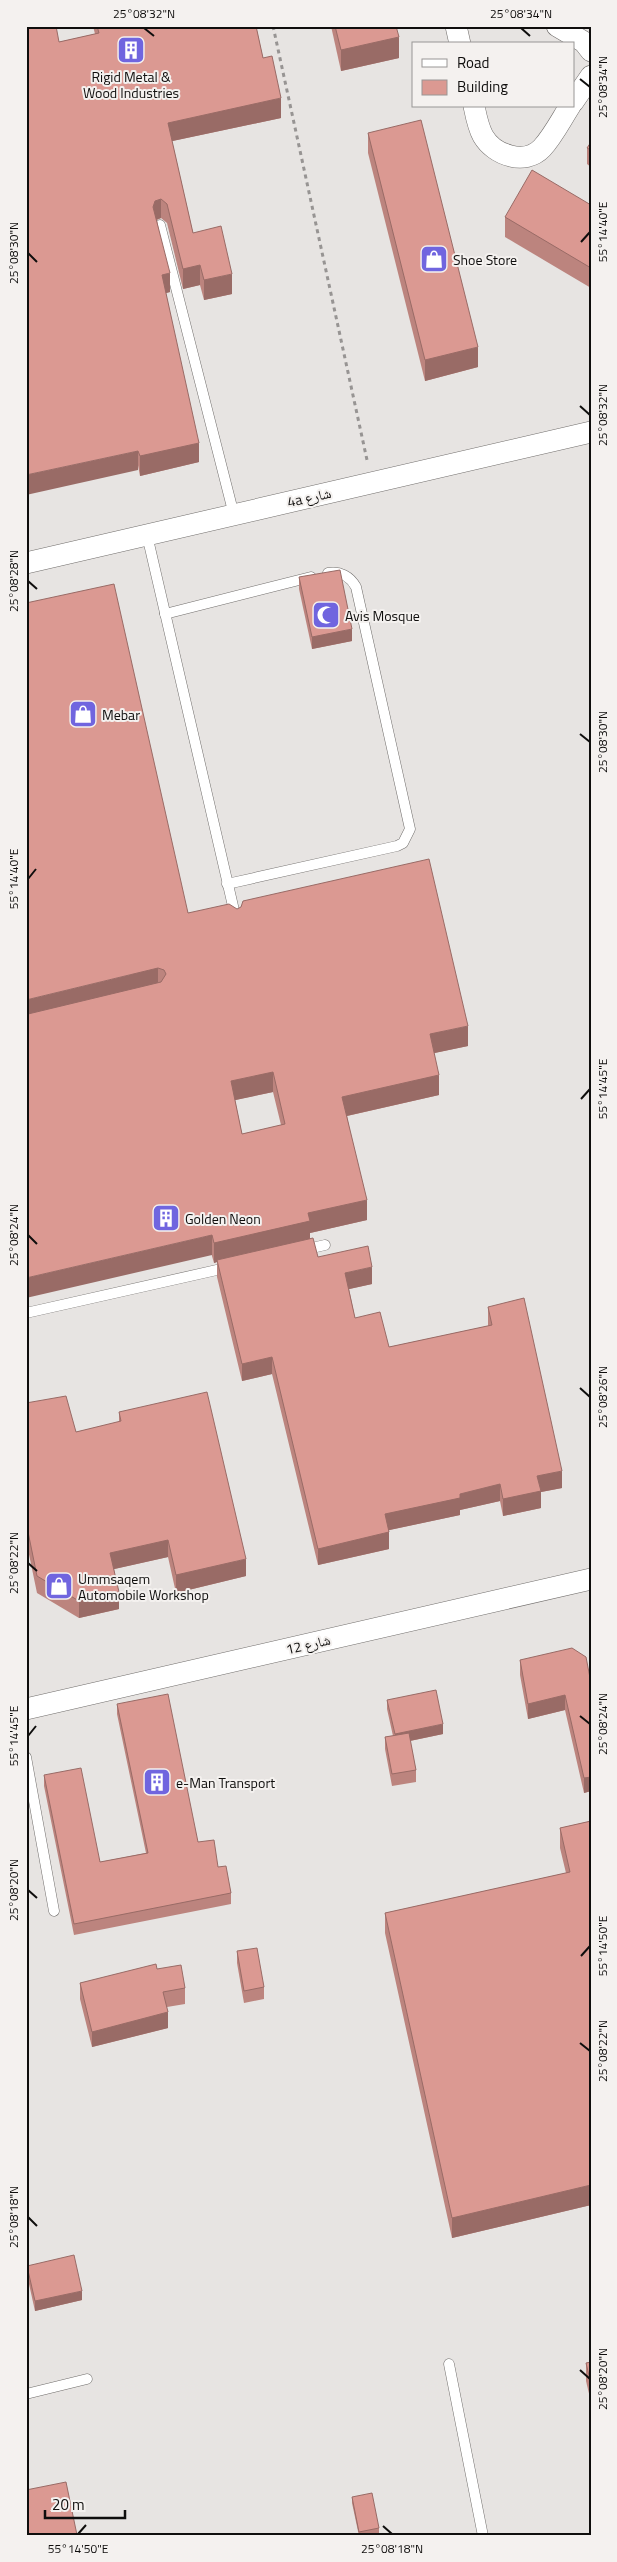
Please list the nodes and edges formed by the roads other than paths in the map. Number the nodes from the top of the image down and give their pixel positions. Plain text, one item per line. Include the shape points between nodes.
1 (456, 26) edge
2 (556, 26) edge
3 (460, 42) edge
4 (591, 51) edge
5 (591, 76) edge
6 (574, 101) edge
7 (475, 108) edge
8 (569, 108) edge
9 (160, 224) dead end
10 (591, 432) edge
11 (234, 515) junction
12 (147, 535) junction
13 (26, 563) edge
14 (165, 614) junction
15 (227, 884) junction
16 (236, 922) edge
17 (325, 1245) dead end
18 (296, 1252) edge
19 (238, 1265) edge
20 (26, 1313) edge
21 (591, 1578) edge
22 (26, 1709) edge
23 (26, 1757) edge
24 (54, 1911) dead end
25 (449, 2364) dead end
26 (87, 2379) dead end
27 (26, 2394) edge
28 (484, 2536) edge

1 - 3 street
2 - 4 street via 584,42
5 - 6 street
7 - 8 street via 483,136 491,146 512,157 525,157 543,148
9 - 11 lane
10 - 11 street, 4a شارع
11 - 12 street, 4a شارع
12 - 13 street, 4a شارع
12 - 14 lane
14 - 15 lane
14 - 15 lane via 330,572 347,576 356,587 410,822 408,836 397,846
15 - 16 lane
17 - 18 lane
19 - 20 lane
21 - 22 street, شارع 12
23 - 24 lane
25 - 28 lane
26 - 27 lane

